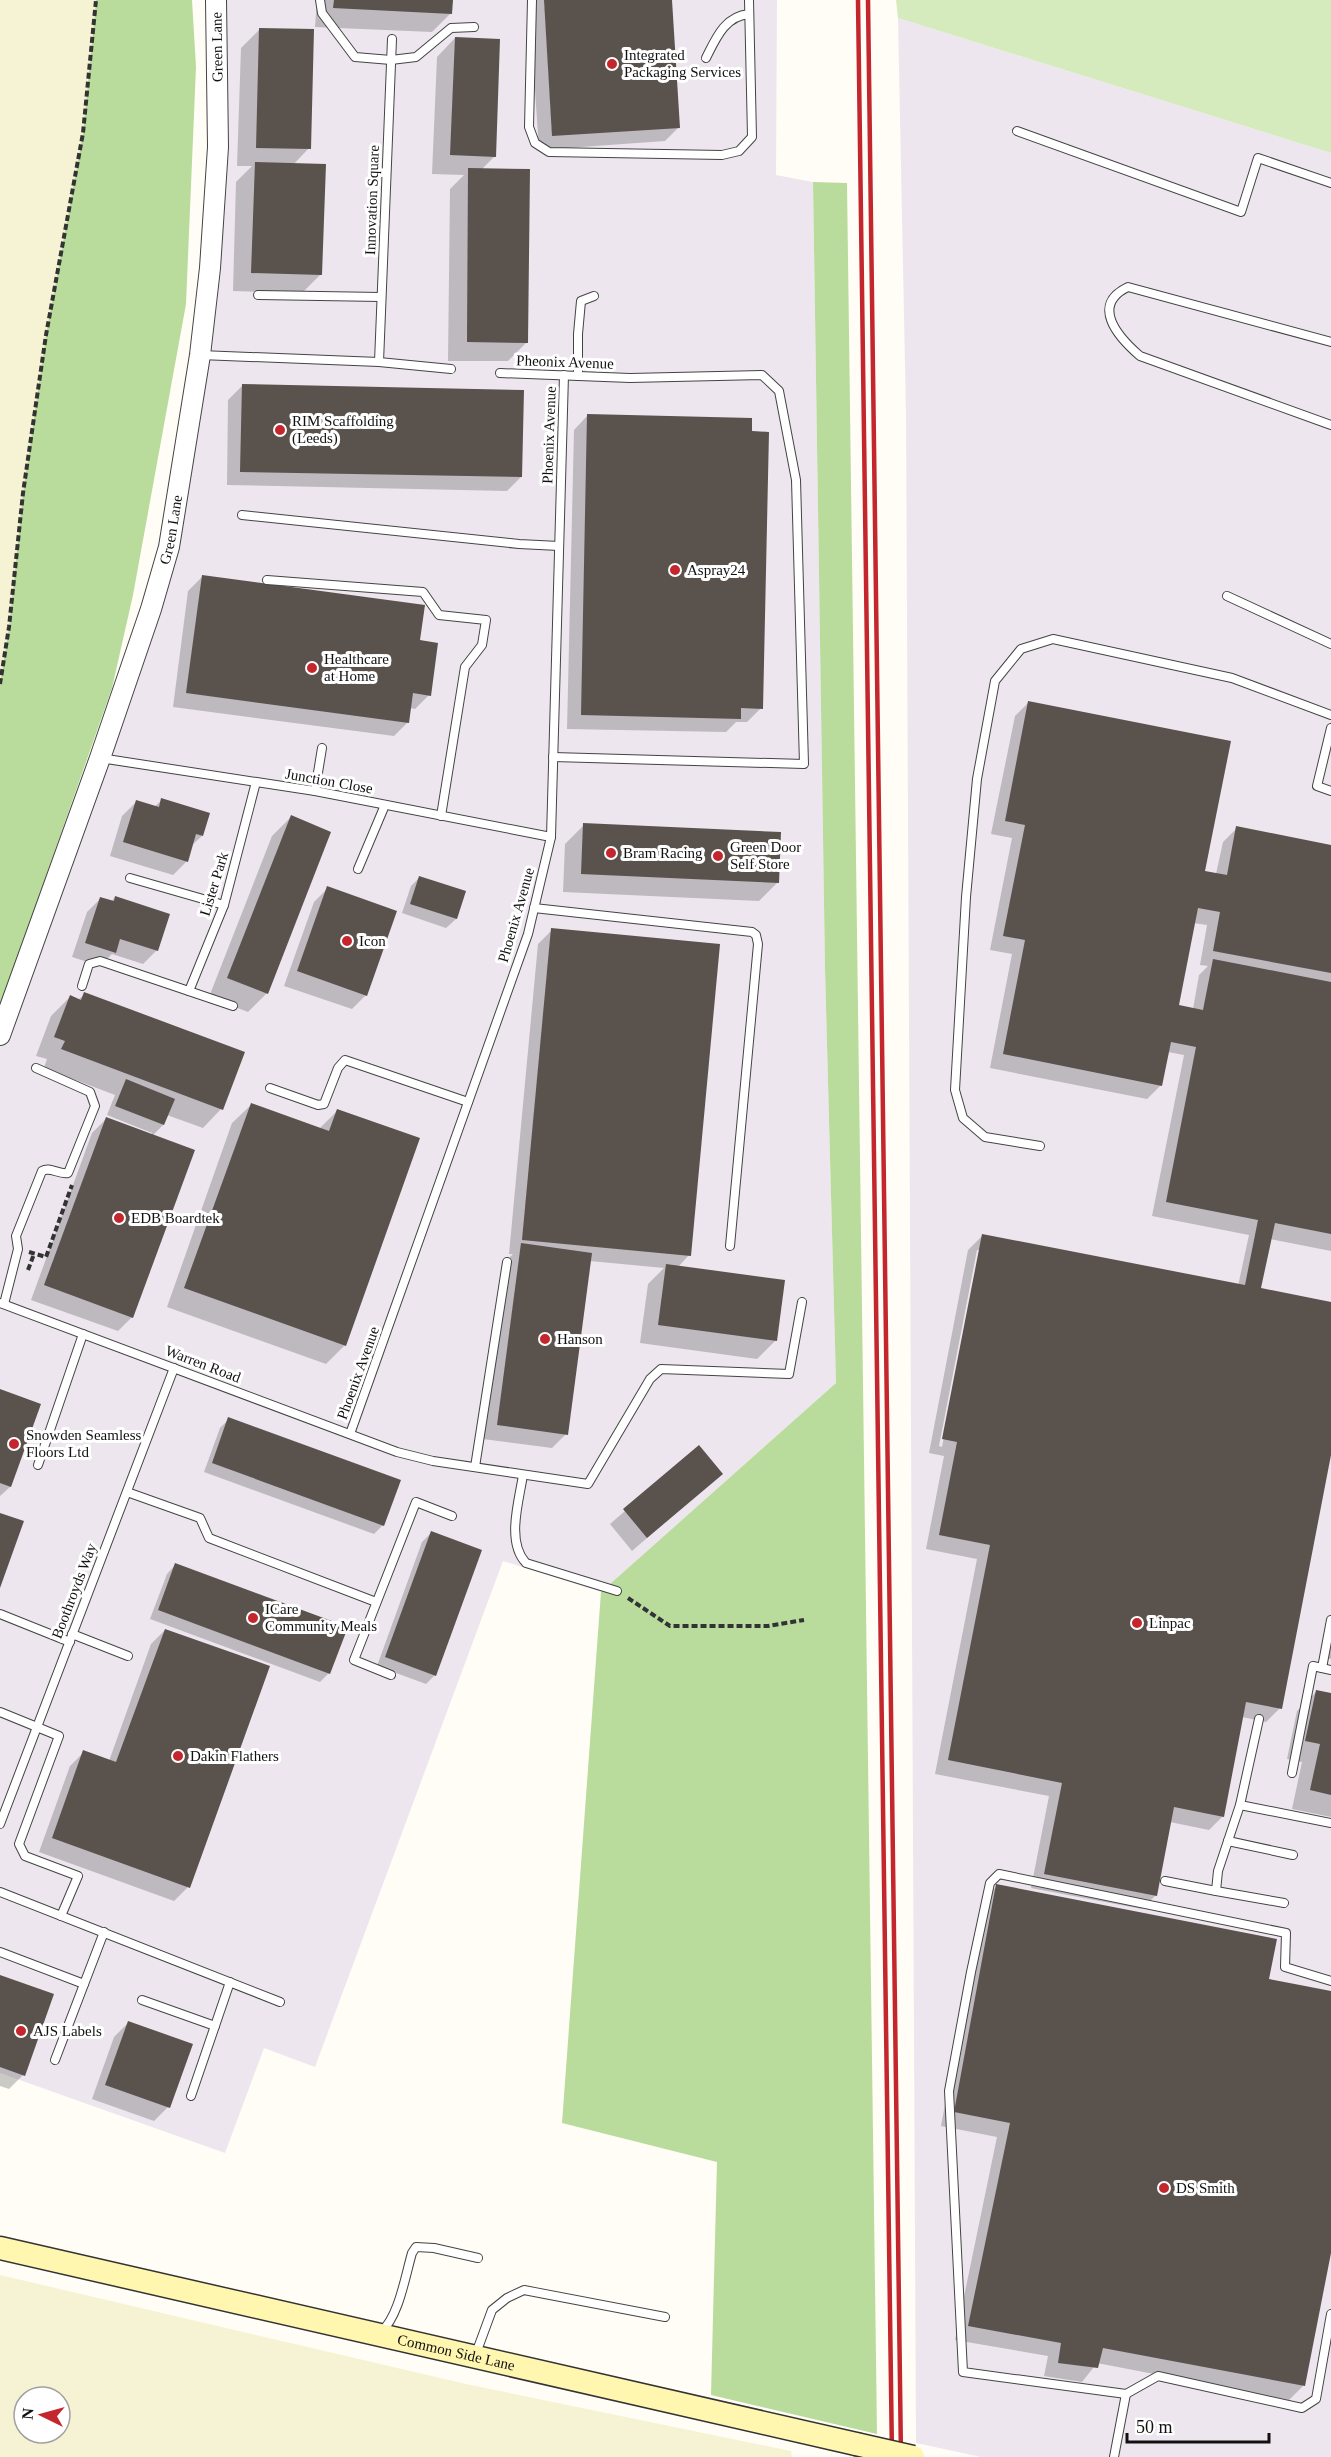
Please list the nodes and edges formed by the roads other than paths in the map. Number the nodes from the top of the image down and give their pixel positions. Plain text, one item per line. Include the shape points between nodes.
1 (216, 0) edge
2 (320, 0) edge
3 (532, 0) edge
4 (749, 0) edge
5 (749, 14) junction
6 (474, 27) dead end
7 (392, 39) dead end
8 (706, 58) dead end
9 (391, 60) junction
10 (1017, 131) dead end
11 (1331, 183) edge
12 (258, 295) dead end
13 (594, 296) dead end
14 (381, 297) junction
15 (1331, 342) edge
16 (200, 355) junction
17 (378, 362) junction
18 (451, 369) dead end
19 (500, 373) dead end
20 (564, 375) junction
21 (578, 376) junction
22 (1331, 425) edge
23 (242, 515) dead end
24 (559, 546) junction
25 (267, 580) dead end
26 (1227, 596) dead end
27 (1331, 644) edge
28 (1331, 715) edge
29 (1331, 728) edge
30 (322, 748) dead end
31 (553, 757) junction
32 (100, 758) junction
33 (256, 782) junction
34 (315, 791) junction
35 (1331, 791) edge
36 (385, 805) junction
37 (441, 816) junction
38 (551, 837) junction
39 (358, 869) dead end
40 (130, 878) dead end
41 (224, 905) junction
42 (534, 908) junction
43 (81, 986) dead end
44 (189, 991) junction
45 (233, 1006) dead end
46 (0, 1035) edge
47 (36, 1068) dead end
48 (270, 1088) dead end
49 (468, 1102) junction
50 (1040, 1146) dead end
51 (730, 1246) dead end
52 (507, 1262) dead end
53 (802, 1302) dead end
54 (2, 1303) edge
55 (83, 1334) junction
56 (174, 1368) junction
57 (350, 1434) junction
58 (38, 1465) dead end
59 (475, 1467) junction
60 (523, 1475) junction
61 (127, 1492) junction
62 (452, 1516) dead end
63 (617, 1591) road end
64 (376, 1602) junction
65 (0, 1614) edge
66 (1331, 1620) edge
67 (71, 1638) junction
68 (128, 1656) dead end
69 (1327, 1669) edge
70 (392, 1675) dead end
71 (0, 1712) edge
72 (1258, 1719) dead end
73 (37, 1726) junction
74 (1292, 1773) dead end
75 (1240, 1805) junction
76 (1331, 1823) edge
77 (0, 1824) edge
78 (1228, 1841) junction
79 (1293, 1856) dead end
80 (1165, 1881) dead end
81 (1216, 1890) junction
82 (0, 1892) edge
83 (1284, 1903) dead end
84 (61, 1916) junction
85 (104, 1932) junction
86 (0, 1952) edge
87 (1331, 1981) edge
88 (230, 1982) junction
89 (84, 1984) junction
90 (142, 2000) dead end
91 (280, 2002) dead end
92 (215, 2026) junction
93 (56, 2060) dead end
94 (190, 2096) dead end
95 (0, 2248) edge
96 (478, 2258) dead end
97 (1331, 2314) edge
98 (665, 2317) dead end
99 (378, 2334) junction
100 (475, 2356) junction
101 (1126, 2394) junction
102 (913, 2457) edge
103 (1114, 2457) edge

1 - 16 street, Green Lane via 218,147
2 - 9 lane via 322,13 355,57
3 - 5 lane via 529,127 535,143 549,152 722,155 739,151 752,137
4 - 5 lane
5 - 8 lane via 737,15 719,32
6 - 9 lane via 451,28 416,57
7 - 9 lane, Innovation Square
9 - 14 lane, Innovation Square
10 - 11 lane via 1241,212 1258,158
12 - 14 lane
13 - 21 lane via 581,300
14 - 17 lane, Innovation Square
15 - 22 lane via 1128,286 1116,293 1110,303 1110,320 1122,340 1140,356
16 - 17 lane
16 - 32 street, Green Lane via 169,547
17 - 18 lane
19 - 20 lane, Pheonix Avenue
20 - 21 lane, Pheonix Avenue
20 - 24 lane, Phoenix Avenue
21 - 31 lane, Pheonix Avenue via 762,375 779,391 796,480 804,764
23 - 24 lane
24 - 31 lane, Phoenix Avenue
25 - 37 lane via 423,592 439,615 486,620 482,645 465,668
26 - 27 lane
28 - 50 lane via 1232,678 1053,639 1022,649 995,681 977,779 956,1090 963,1118 985,1137
29 - 35 lane via 1317,786
30 - 34 lane
31 - 38 lane, Phoenix Avenue
32 - 33 lane, Junction Close
32 - 46 street, Green Lane
33 - 34 lane, Junction Close
33 - 41 lane, Lister Park
34 - 36 lane, Junction Close
36 - 37 lane, Junction Close
36 - 39 lane
37 - 38 lane, Junction Close
38 - 42 lane, Phoenix Avenue
40 - 41 lane
41 - 44 lane, Lister Park
42 - 49 lane, Phoenix Avenue
42 - 51 lane via 756,935
43 - 44 lane via 89,964 100,961
44 - 45 lane
47 - 54 lane via 90,1092 95,1106 68,1173 42,1171 16,1236 18,1249
48 - 49 lane via 324,1104 345,1060
49 - 57 lane, Phoenix Avenue
52 - 59 lane
53 - 60 lane, Warren Road via 789,1374 661,1369 650,1379 588,1484
54 - 55 lane, Warren Road
55 - 56 lane, Warren Road
55 - 58 lane
56 - 57 lane, Warren Road
56 - 61 lane, Boothroyds Way
57 - 59 lane, Warren Road via 397,1452
59 - 60 lane, Warren Road
60 - 63 lane via 517,1511 520,1557 526,1563
61 - 64 lane via 200,1518 209,1538
61 - 67 lane, Boothroyds Way
62 - 64 lane via 416,1502
64 - 70 lane via 354,1660
65 - 67 lane
66 - 69 lane
67 - 68 lane
67 - 73 lane, Boothroyds Way
69 - 74 lane via 1313,1666
71 - 73 lane
72 - 75 lane
73 - 77 lane, Boothroyds Way
73 - 84 lane via 59,1736 20,1844 25,1856 78,1876
75 - 76 lane
75 - 78 lane
78 - 79 lane
78 - 81 lane
80 - 81 lane
81 - 83 lane
82 - 84 lane
84 - 85 lane
85 - 88 lane
85 - 89 lane
86 - 89 lane
87 - 101 lane via 1285,1967 1286,1933 999,1874 990,1883 949,2091 963,2372
88 - 91 lane
88 - 92 lane
89 - 93 lane
90 - 92 lane
92 - 94 lane
95 - 99 main road, Common Side Lane
96 - 99 lane via 416,2247 394,2314
97 - 101 lane via 1316,2399 1302,2408 1158,2376
98 - 100 lane via 524,2290 492,2310
99 - 100 main road, Common Side Lane
100 - 102 main road, Common Side Lane, bridge
101 - 103 lane

